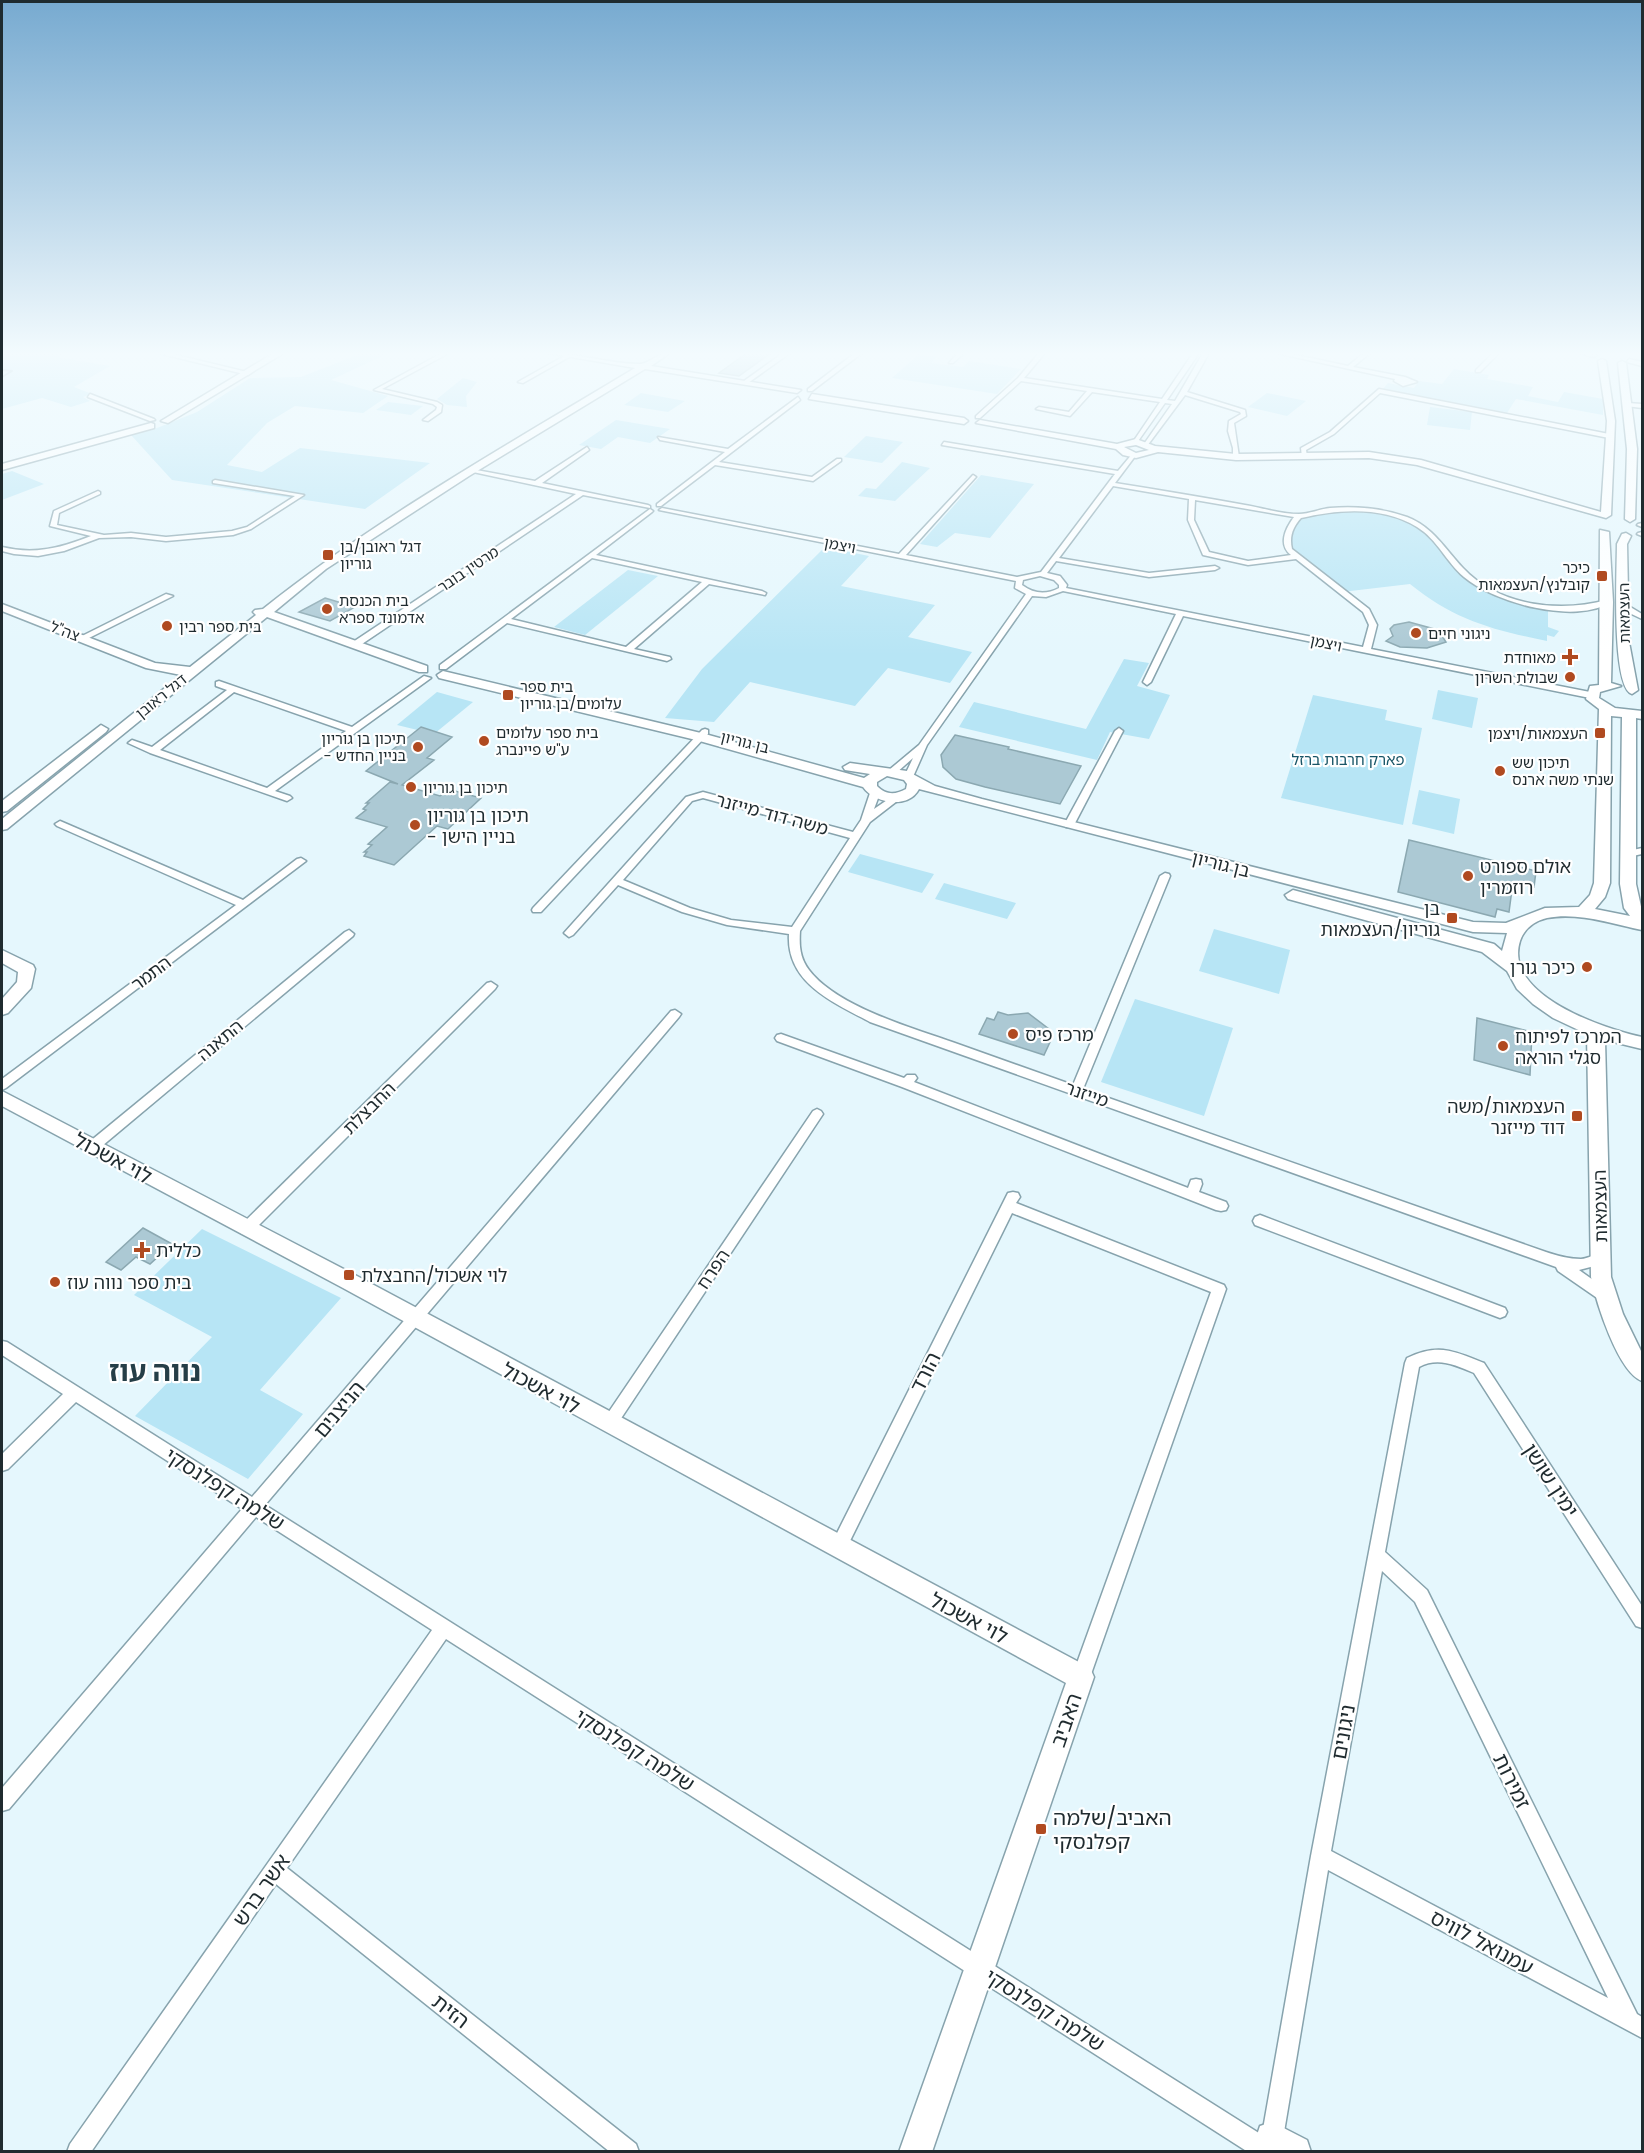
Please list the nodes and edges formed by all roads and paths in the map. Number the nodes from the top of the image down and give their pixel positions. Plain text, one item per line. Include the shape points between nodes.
1 (50, 453) edge
2 (507, 453) edge
3 (580, 453) edge
4 (726, 453) edge
5 (1001, 453) edge
6 (1128, 453) edge
7 (1137, 453) edge
8 (1195, 453) edge
9 (1203, 453) edge
10 (1237, 453) edge
11 (1612, 453) edge
12 (1632, 453) edge
13 (1133, 455) junction
14 (1304, 456) joint
15 (1236, 457) junction
16 (839, 460) dead end
17 (714, 464) junction
18 (2, 467) edge
19 (477, 471) junction
20 (1119, 473) junction
21 (973, 477) dead end
22 (215, 482) dead end
23 (535, 483) junction
24 (1111, 484) junction
25 (98, 493) dead end
26 (580, 494) junction
27 (1192, 498) junction
28 (661, 507) junction
29 (649, 509) junction
30 (1299, 516) junction
31 (1626, 523) edge
32 (1604, 532) junction
33 (1626, 536) junction
34 (96, 537) junction
35 (2, 549) edge
36 (592, 556) junction
37 (901, 556) junction
38 (1296, 557) junction
39 (1055, 559) junction
40 (322, 567) junction
41 (1215, 568) dead end
42 (1043, 574) junction
43 (1018, 579) junction
44 (708, 581) junction
45 (1062, 589) junction
46 (762, 593) dead end
47 (1030, 593) junction
48 (169, 596) dead end
49 (1606, 602) junction
50 (2, 607) edge
51 (1624, 607) junction
52 (1180, 613) junction
53 (258, 614) junction
54 (1642, 617) edge
55 (505, 620) junction
56 (283, 622) junction
57 (1642, 622) edge
58 (301, 624) junction
59 (1623, 627) junction
60 (240, 632) junction
61 (82, 638) junction
62 (356, 644) junction
63 (627, 650) junction
64 (1366, 651) junction
65 (667, 659) dead end
66 (181, 670) junction
67 (443, 671) junction
68 (425, 674) junction
69 (1147, 682) dead end
70 (219, 684) dead end
71 (1605, 686) junction
72 (233, 689) junction
73 (1637, 692) edge
74 (1590, 695) junction
75 (1605, 709) junction
76 (1636, 715) edge
77 (353, 730) junction
78 (1119, 731) dead end
79 (702, 734) junction
80 (132, 743) dead end
81 (923, 745) junction
82 (153, 751) junction
83 (888, 772) junction
84 (907, 787) junction
85 (872, 788) junction
86 (268, 792) junction
87 (287, 798) dead end
88 (2, 808) edge
89 (866, 820) junction
90 (60, 824) dead end
91 (1069, 825) junction
92 (2, 826) edge
93 (855, 836) junction
94 (1635, 853) edge
95 (301, 861) dead end
96 (1165, 876) dead end
97 (617, 881) junction
98 (244, 904) junction
99 (537, 910) dead end
100 (1585, 911) junction
101 (1530, 919) junction
102 (1642, 923) edge
103 (795, 931) junction
104 (569, 933) dead end
105 (349, 934) dead end
106 (2, 956) edge
107 (1513, 967) junction
108 (491, 986) dead end
109 (2, 1009) edge
110 (675, 1014) dead end
111 (1596, 1032) junction
112 (781, 1038) dead end
113 (1642, 1043) edge
114 (2, 1085) edge
115 (1076, 1090) junction
116 (2, 1098) edge
117 (817, 1114) dead end
118 (92, 1146) junction
119 (1011, 1201) joint
120 (1221, 1206) dead end
121 (1260, 1221) dead end
122 (246, 1229) junction
123 (1546, 1258) junction
124 (1601, 1259) junction
125 (1605, 1296) junction
126 (1500, 1312) dead end
127 (415, 1320) junction
128 (2, 1347) edge
129 (1447, 1355) joint
130 (1642, 1371) edge
131 (75, 1393) junction
132 (609, 1424) junction
133 (2, 1464) edge
134 (255, 1508) junction
135 (838, 1547) junction
136 (1376, 1554) junction
137 (1642, 1620) edge
138 (443, 1628) junction
139 (1081, 1677) junction
140 (2, 1802) edge
141 (1321, 1856) junction
142 (274, 1870) junction
143 (980, 1969) junction
144 (1636, 2024) edge
145 (1279, 2147) edge
146 (78, 2151) edge
147 (628, 2151) edge
148 (915, 2151) edge

1 - 18 street
2 - 19 street, דגל ראובן
3 - 23 street
4 - 17 street
5 - 20 street
6 - 13 street
7 - 13 street
8 - 31 street via 1248,460 1368,459 1412,466
9 - 15 street
10 - 15 street
11 - 31 street
12 - 31 street
13 - 20 street
14 - 15 street
14 - 31 street via 1369,455 1418,462
16 - 17 street via 813,480
17 - 28 street
19 - 23 street
19 - 40 street, דגל ראובן
20 - 24 street
21 - 37 street
22 - 34 street via 301,495 249,528 233,533 166,539
23 - 26 street
24 - 27 street
24 - 39 street
25 - 34 street via 56,512 53,526
26 - 29 street
26 - 62 street, מרטין בובר
27 - 30 street
27 - 38 street via 1191,520 1206,553 1248,563
28 - 29 street, ויצמן
28 - 37 street, ויצמן
29 - 36 street
30 - 38 street via 1289,529 1286,543
30 - 49 street via 1348,509 1393,515 1421,527 1469,578 1494,592 1548,607 1578,609
31 - 32 street via 1593,526
31 - 33 street
32 - 33 street
32 - 49 street, העצמאות
33 - 51 street, העצמאות via 1622,544
34 - 35 street via 28,555
36 - 44 street
36 - 55 street
37 - 43 street, ויצמן
38 - 64 street via 1366,611 1373,625
39 - 41 street via 1149,575
39 - 42 street
40 - 53 street, דגל ראובן
40 - 53 street, דגל ראובן via 273,594
42 - 43 street
42 - 45 street via 1061,581
43 - 47 street via 1018,586
44 - 46 street
44 - 63 street
45 - 47 street via 1050,594
45 - 52 street, ויצמן
47 - 81 street
48 - 61 street
49 - 71 street, העצמאות
50 - 61 street, צה"ל
51 - 54 street
51 - 59 street, העצמאות
52 - 64 street, ויצמן
52 - 69 street
53 - 56 street
53 - 58 street
53 - 60 street, דגל ראובן
53 - 66 street, דגל ראובן
55 - 63 street
55 - 67 street
56 - 58 street
56 - 60 street
57 - 59 street
58 - 62 street
59 - 73 street, העצמאות via 1626,680
60 - 66 street, דגל ראובן
61 - 66 street, צה"ל via 146,666
62 - 68 street
63 - 65 street
64 - 74 street, ויצמן
66 - 88 street, דגל ראובן
66 - 92 street, דגל ראובן
67 - 68 street, בן גוריון
67 - 79 street, בן גוריון via 675,731
68 - 77 street
70 - 72 street
71 - 73 street
71 - 74 street via 1594,689
72 - 77 street
72 - 82 street
74 - 75 street
75 - 76 street
75 - 100 street via 1602,883
76 - 94 street
77 - 86 street
78 - 91 street
79 - 83 street, בן גוריון via 869,772
79 - 85 street, בן גוריון
79 - 99 street
80 - 82 street
81 - 83 street
81 - 84 street
82 - 86 street
83 - 84 street, בן גוריון
83 - 85 street via 873,777
84 - 85 street, בן גוריון
84 - 89 street
84 - 91 street, בן גוריון via 930,789
84 - 107 street, בן גוריון via 1488,948
85 - 89 street
86 - 87 street
89 - 93 street
90 - 98 street
91 - 101 street, בן גוריון via 1473,927 1508,928
93 - 97 street, משה דוד מייזנר via 703,795 688,799
93 - 103 street
94 - 102 street via 1628,884 1632,908
95 - 98 street, התמר
96 - 115 street
97 - 103 street via 731,923
97 - 104 street, משה דוד מייזנר
98 - 114 street, התמר
100 - 101 street, בן גוריון via 1554,912
100 - 102 street, בן גוריון
101 - 107 street via 1515,931 1510,948
103 - 115 street, מייזנר via 793,942 804,975 874,1019
105 - 118 street, התאנה
106 - 109 street via 27,969 25,984
107 - 111 street, בן גוריון via 1524,985 1543,1003
108 - 122 street, החבצלת
110 - 127 street, הניצנים
111 - 113 street, בן גוריון
111 - 124 street, העצמאות
112 - 120 street via 908,1081 1194,1190
115 - 123 street, מייזנר
116 - 118 street, לוי אשכול
117 - 132 street, הפרח
118 - 122 street, לוי אשכול
119 - 135 street, הורד
119 - 139 street, האביב via 1219,1289
121 - 126 street
122 - 127 street, לוי אשכול
123 - 124 street, מייזנר via 1574,1266
123 - 125 street, מייזנר via 1574,1272
124 - 125 street, העצמאות
125 - 130 street, העצמאות via 1627,1348
127 - 132 street, לוי אשכול
127 - 134 street, הניצנים
128 - 131 street, שלמה קפלנסקי
129 - 136 street, ניגונים via 1428,1354 1412,1363
129 - 137 street, ימין שושן via 1479,1368
131 - 133 street
131 - 134 street, שלמה קפלנסקי
132 - 135 street, לוי אשכול
134 - 138 street, שלמה קפלנסקי
134 - 140 street, הניצנים
135 - 139 street, לוי אשכול
136 - 141 street, ניגונים
136 - 144 street, זמירות via 1421,1596
138 - 142 street, אשר ברש
138 - 143 street, שלמה קפלנסקי
139 - 143 street, האביב
141 - 144 street, עמנואל לוויס
141 - 145 street, ניגונים
142 - 146 street, אשר ברש
142 - 147 street, הזית
143 - 145 street, שלמה קפלנסקי
143 - 148 street, האביב

